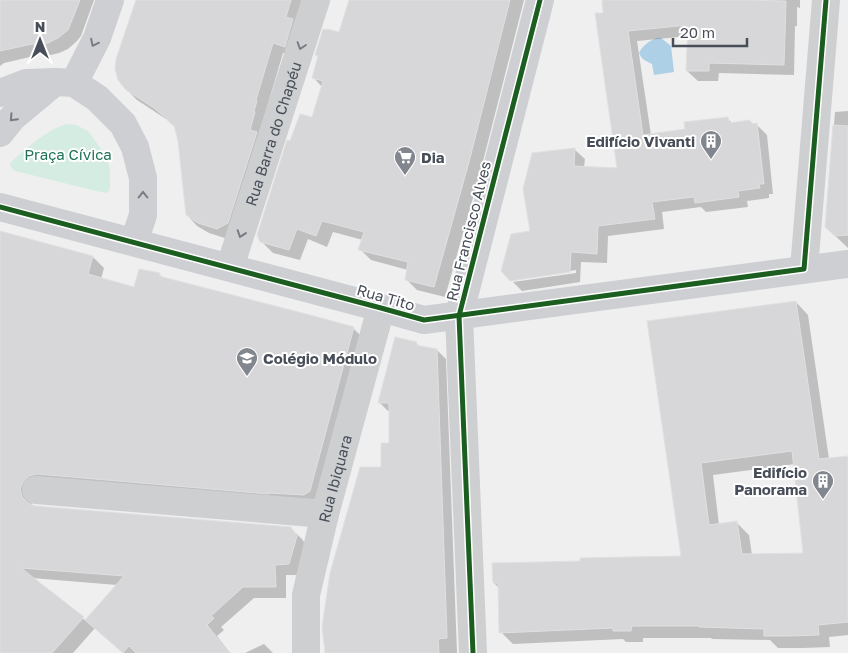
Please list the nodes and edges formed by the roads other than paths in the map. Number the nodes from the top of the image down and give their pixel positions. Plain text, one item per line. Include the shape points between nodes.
1 (110, 0) edge
2 (316, 0) edge
3 (540, 0) edge
4 (826, 0) edge
5 (64, 82) junction
6 (0, 93) edge
7 (0, 133) edge
8 (0, 207) edge
9 (134, 242) junction
10 (848, 264) edge
11 (230, 267) junction
12 (804, 269) junction
13 (381, 308) junction
14 (459, 316) junction
15 (36, 490) dead end
16 (325, 514) junction
17 (306, 653) edge
18 (473, 653) edge

1 -> 5 main road via 97,38
2 -> 11 street, Rua Barra do Chapéu
3 - 14 main road, Rua Francisco Alves
4 - 12 street
5 - 6 main road via 26,83
5 -> 7 main road via 20,111
9 -> 5 main road via 143,215 143,178 135,147 122,124 97,98
8 - 9 main road, Rua Tito
9 - 11 main road, Rua Tito
10 - 12 main road, Rua Tito
11 - 13 main road, Rua Tito
12 - 14 main road, Rua Tito
13 - 14 main road, Rua Tito via 424,320
13 - 16 street, Rua Ibiquara
14 - 18 street, Rua Francisco Alves
15 - 16 street
16 - 17 street, Rua Ibiquara via 306,594

